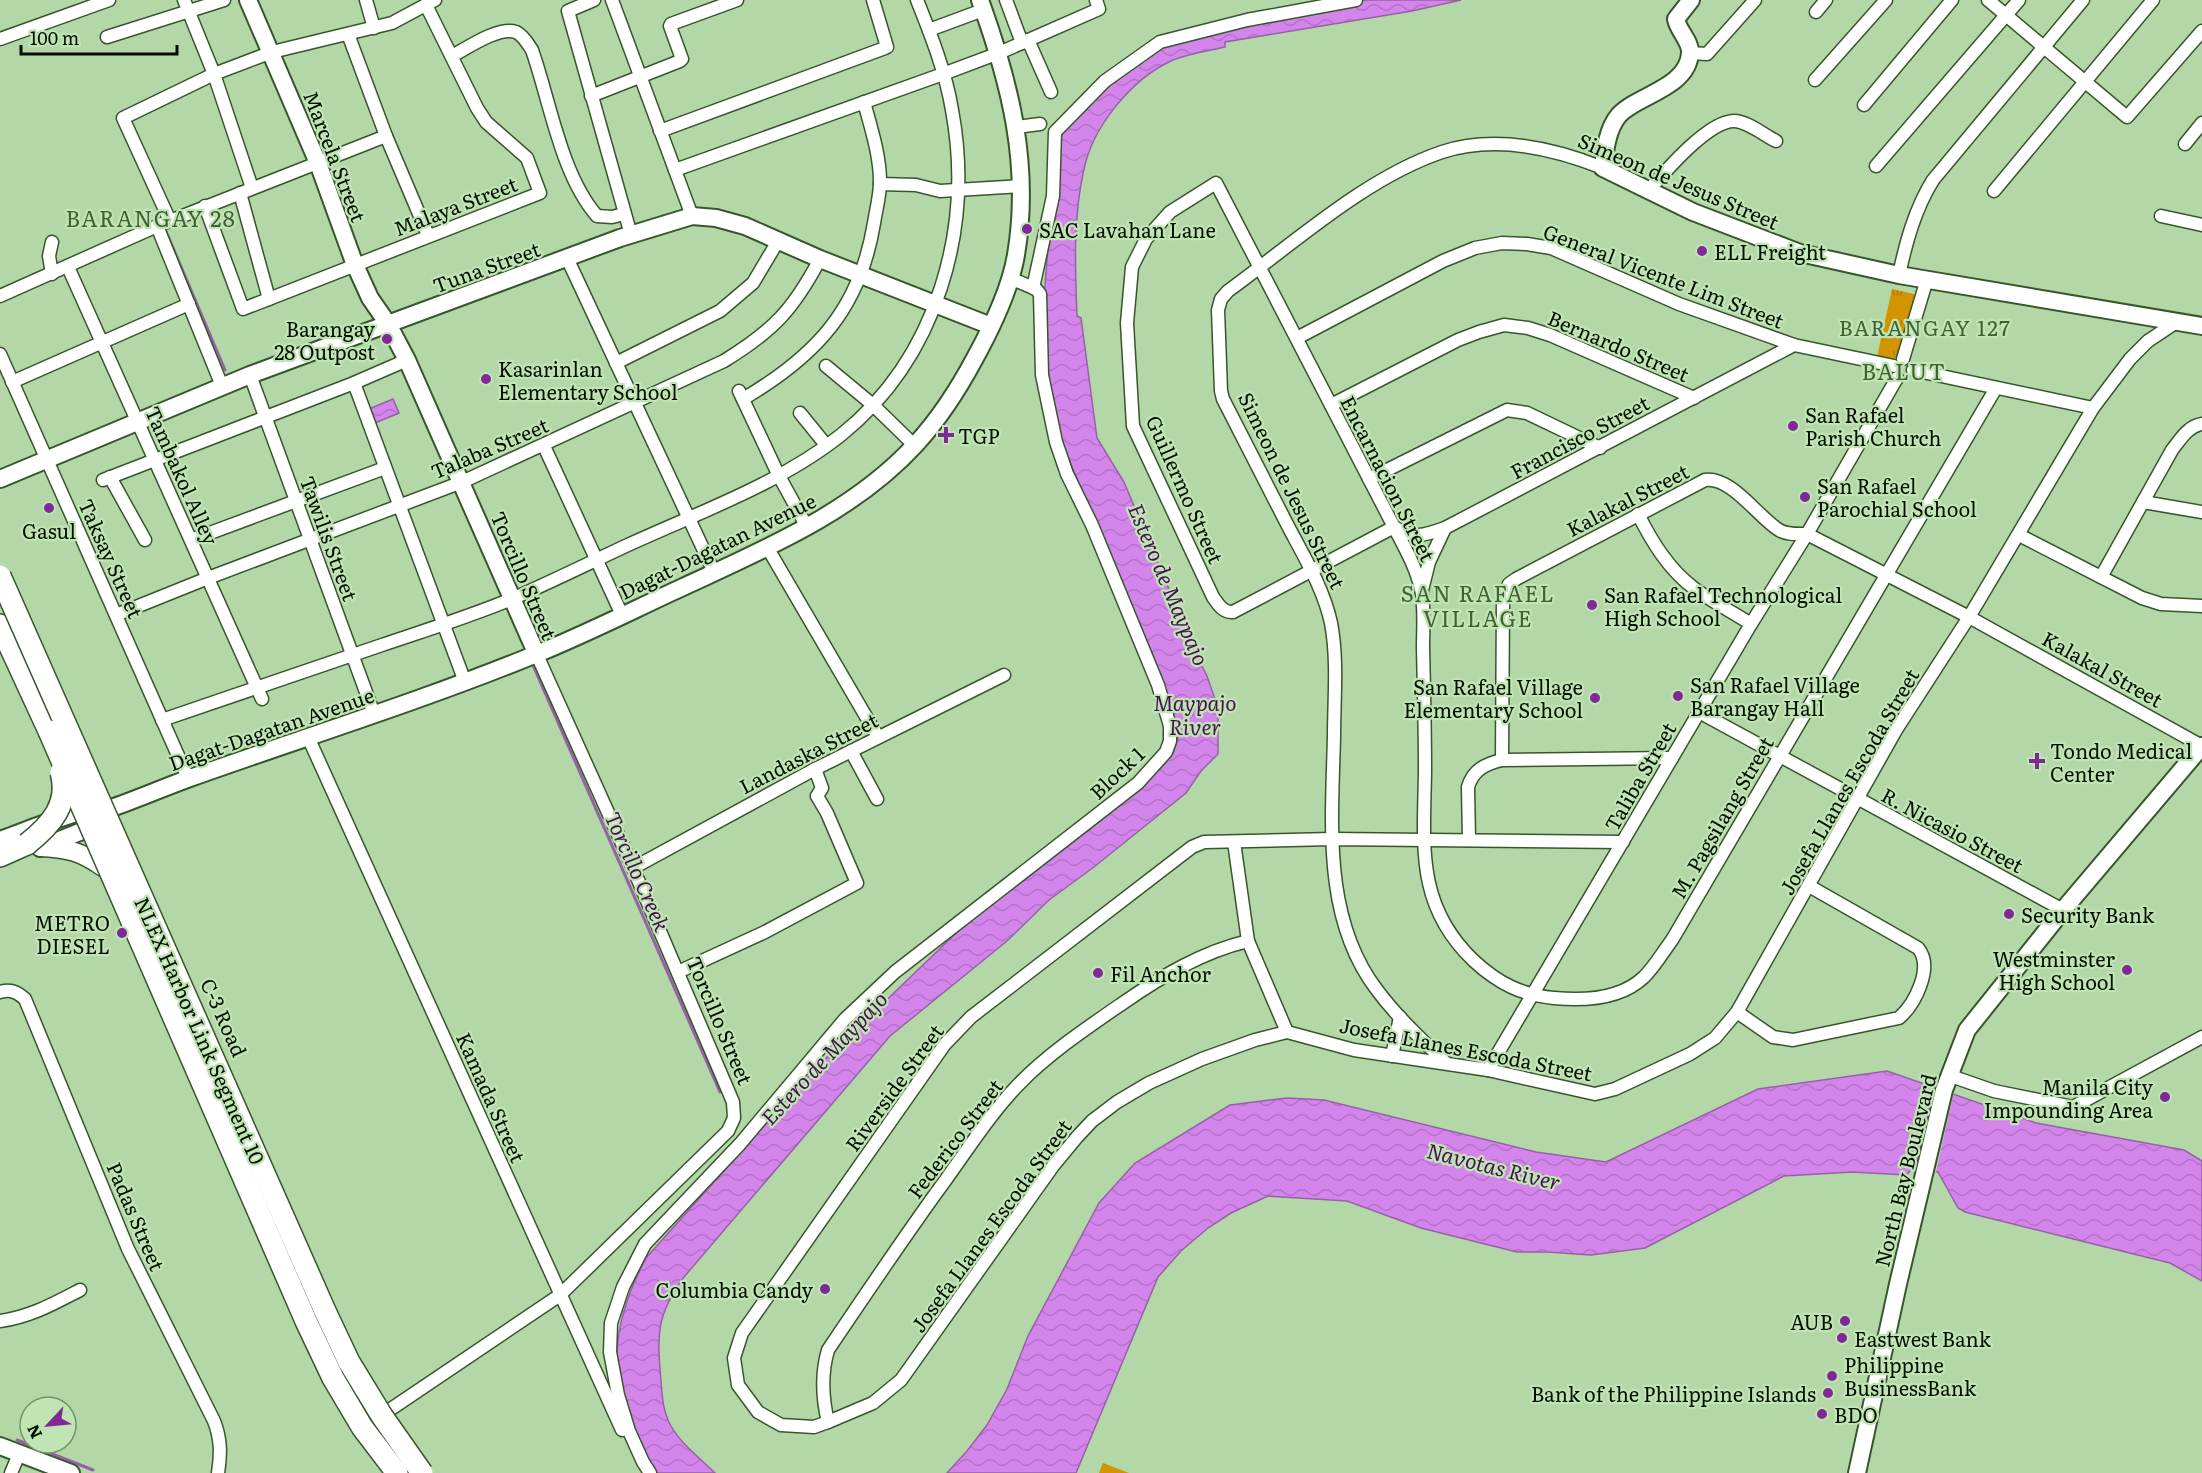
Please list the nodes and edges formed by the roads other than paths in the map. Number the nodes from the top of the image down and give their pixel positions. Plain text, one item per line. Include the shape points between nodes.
1 (109, 0) edge
2 (224, 0) edge
3 (248, 0) edge
4 (366, 0) edge
5 (594, 0) edge
6 (612, 0) edge
7 (737, 0) edge
8 (873, 0) edge
9 (917, 0) edge
10 (1006, 0) edge
11 (1096, 0) edge
12 (1356, 0) edge
13 (1691, 0) edge
14 (1755, 0) edge
15 (1826, 0) edge
16 (1886, 0) edge
17 (1952, 0) edge
18 (1988, 0) edge
19 (2019, 0) edge
20 (2083, 0) edge
21 (2153, 0) edge
22 (430, 2) edge
23 (187, 5) edge
24 (982, 5) edge
25 (1816, 12) dead end
26 (2006, 15) junction
27 (374, 28) junction
28 (929, 30) junction
29 (2202, 31) edge
30 (348, 34) junction
31 (106, 37) dead end
32 (0, 39) edge
33 (1025, 41) junction
34 (2044, 47) junction
35 (272, 52) junction
36 (999, 53) junction
37 (1690, 53) junction
38 (452, 56) junction
39 (214, 74) junction
40 (943, 74) junction
41 (640, 77) junction
42 (1815, 80) dead end
43 (2085, 82) junction
44 (1051, 92) dead end
45 (591, 96) junction
46 (864, 102) junction
47 (1864, 105) dead end
48 (2202, 123) edge
49 (1040, 124) dead end
50 (1016, 127) junction
51 (660, 131) junction
52 (386, 136) junction
53 (1776, 141) dead end
54 (2185, 144) dead end
55 (318, 163) junction
56 (1876, 166) dead end
57 (1603, 168) junction
58 (675, 170) junction
59 (880, 184) junction
60 (1022, 186) junction
61 (252, 188) junction
62 (960, 189) junction
63 (1649, 190) junction
64 (1994, 191) dead end
65 (240, 193) junction
66 (205, 206) junction
67 (619, 215) junction
68 (692, 216) junction
69 (2160, 216) dead end
70 (170, 221) junction
71 (2202, 225) edge
72 (156, 226) junction
73 (428, 235) junction
74 (631, 235) junction
75 (778, 241) junction
76 (52, 242) dead end
77 (567, 258) junction
78 (820, 259) junction
79 (355, 265) junction
80 (68, 267) junction
81 (1260, 267) junction
82 (52, 274) junction
83 (862, 274) junction
84 (1899, 275) junction
85 (1010, 278) junction
86 (1927, 279) junction
87 (1033, 288) junction
88 (0, 296) edge
89 (270, 299) junction
90 (936, 303) junction
91 (189, 304) junction
92 (2178, 321) junction
93 (388, 324) junction
94 (991, 326) junction
95 (2202, 326) edge
96 (1297, 339) junction
97 (101, 342) junction
98 (1794, 345) junction
99 (0, 354) edge
100 (407, 360) junction
101 (616, 363) junction
102 (826, 366) dead end
103 (1898, 368) junction
104 (1913, 370) junction
105 (250, 375) junction
106 (12, 382) junction
107 (354, 383) junction
108 (222, 386) junction
109 (1996, 388) junction
110 (1694, 398) junction
111 (634, 403) junction
112 (873, 405) junction
113 (1331, 405) junction
114 (2092, 408) junction
115 (800, 413) dead end
116 (264, 416) junction
117 (138, 421) junction
118 (2202, 424) edge
119 (826, 445) junction
120 (544, 446) junction
121 (915, 446) junction
122 (1600, 448) junction
123 (155, 458) junction
124 (46, 459) junction
125 (386, 468) junction
126 (779, 476) junction
127 (0, 479) edge
128 (1369, 479) junction
129 (462, 482) junction
130 (296, 501) junction
131 (2143, 502) junction
132 (400, 506) junction
133 (2202, 512) edge
134 (1638, 514) junction
135 (688, 518) junction
136 (807, 527) junction
137 (1394, 527) junction
138 (1445, 528) junction
139 (1807, 534) junction
140 (2019, 535) junction
141 (310, 539) junction
142 (145, 540) dead end
143 (191, 540) junction
144 (767, 548) junction
145 (596, 560) junction
146 (0, 567) edge
147 (1311, 570) junction
148 (714, 572) junction
149 (1887, 574) junction
150 (0, 576) edge
151 (2101, 577) junction
152 (208, 578) junction
153 (1421, 590) junction
154 (512, 599) junction
155 (2202, 606) edge
156 (116, 615) junction
157 (622, 615) junction
158 (1969, 617) junction
159 (444, 624) junction
160 (1751, 624) junction
161 (0, 625) edge
162 (0, 633) edge
163 (537, 654) junction
164 (352, 655) junction
165 (1004, 675) dead end
166 (465, 682) junction
167 (259, 693) junction
168 (1699, 712) junction
169 (374, 714) junction
170 (162, 720) junction
171 (49, 731) junction
172 (308, 737) junction
173 (878, 737) junction
174 (2202, 746) edge
175 (851, 751) junction
176 (1779, 757) junction
177 (1672, 758) junction
178 (1502, 760) junction
179 (815, 769) junction
180 (64, 777) junction
181 (188, 778) junction
182 (877, 798) dead end
183 (1858, 800) junction
184 (108, 809) junction
185 (83, 821) junction
186 (34, 828) junction
187 (1331, 839) junction
188 (0, 840) edge
189 (1425, 840) junction
190 (1469, 840) junction
191 (1234, 842) junction
192 (1623, 842) junction
193 (42, 847) junction
194 (0, 856) edge
195 (0, 863) edge
196 (103, 867) junction
197 (633, 868) junction
198 (1809, 886) junction
199 (2063, 910) junction
200 (1248, 941) junction
201 (678, 972) junction
202 (0, 992) edge
203 (1533, 996) junction
204 (1737, 1012) junction
205 (1400, 1017) junction
206 (1287, 1032) junction
207 (2202, 1037) edge
208 (1392, 1056) junction
209 (1446, 1063) junction
210 (1488, 1070) junction
211 (1946, 1082) junction
212 (728, 1131) junction
213 (740, 1144) junction
214 (80, 1290) dead end
215 (560, 1295) junction
216 (0, 1321) edge
217 (385, 1413) junction
218 (828, 1422) junction
219 (0, 1446) edge
220 (18, 1454) edge
221 (19, 1455) edge
222 (22, 1455) edge
223 (11, 1473) edge
224 (71, 1473) edge
225 (218, 1473) edge
226 (389, 1473) edge
227 (397, 1473) edge
228 (422, 1473) edge
229 (430, 1473) edge
230 (643, 1473) edge
231 (650, 1473) edge
232 (1857, 1473) edge

1 - 32 street
2 - 23 street
3 - 35 street, Marcela Street
4 - 27 street
5 - 45 street via 568,11
6 - 41 street
7 - 41 street via 671,24 682,59
8 - 51 street via 887,47
9 - 28 street
10 - 33 street
11 - 33 street via 1099,9
12 - 87 street via 1247,20 1160,42 1105,81 1055,132 1053,196
13 - 37 street via 1676,19
14 - 37 street via 1707,54
15 - 25 street
16 - 42 street
17 - 47 street
18 - 26 street
19 - 26 street
20 - 34 street
21 - 43 street
22 - 27 street via 402,19
22 - 38 street, Malaya Street
23 - 31 street
23 - 39 street
24 - 28 street
24 - 36 street, Dagat-Dagatan Avenue
26 - 34 street
26 - 56 street
27 - 30 street
28 - 40 street
29 - 43 street via 2127,117
30 - 35 street
30 - 52 street
33 - 36 street
33 - 44 street
34 - 43 street
34 - 84 street via 1929,186 1906,241
35 - 39 street
35 - 55 street, Marcela Street
36 - 40 street
36 - 50 street, Dagat-Dagatan Avenue
37 - 57 street via 1686,66 1670,84 1618,116 1607,141
38 - 67 street via 504,32 515,32 524,38 532,50 560,143 585,203 597,216
38 - 73 street, Malaya Street via 486,122 527,158 540,193
39 - 61 street
39 - 70 street via 123,118
40 - 46 street
40 - 62 street via 953,117
41 - 45 street
41 - 51 street
43 - 64 street
45 - 67 street
46 - 58 street
46 - 59 street via 877,152
48 - 54 street
49 - 50 street
50 - 60 street, Dagat-Dagatan Avenue
51 - 58 street
52 - 55 street
52 - 73 street
53 - 63 street via 1739,122 1721,124 1685,150
55 - 61 street
55 - 79 street, Marcela Street
57 - 63 street, Simeon de Jesus Street
57 - 81 street, Simeon de Jesus Street via 1535,147 1496,145 1444,152 1404,168 1347,203
58 - 68 street
59 - 62 street via 916,185 940,191
59 - 83 street
60 - 62 street
60 - 85 street, Dagat-Dagatan Avenue
61 - 65 street
62 - 90 street via 950,259
63 - 84 street, Simeon de Jesus Street via 1693,212 1800,253
65 - 66 street
65 - 89 street
66 - 70 street
66 - 89 street, Malaya Street via 243,309
67 - 74 street
68 - 74 street, Tuna Street
68 - 75 street, Tuna Street via 740,224
69 - 71 street
70 - 72 street
72 - 80 street
72 - 91 street
73 - 79 street, Malaya Street
74 - 77 street, Tuna Street
75 - 78 street, Tuna Street
75 - 101 street via 753,283 720,310
76 - 82 street
77 - 93 street, Tuna Street
77 - 101 street
78 - 83 street, Tuna Street
78 - 111 street, Talaba Street via 803,291 775,326 724,361
79 - 89 street, Malaya Street
79 - 93 street, Marcela Street via 370,298
80 - 82 street
80 - 97 street, Tambakol Alley
81 - 96 street, Encarnacion Street
81 - 147 street, Simeon de Jesus Street via 1221,299 1221,391
81 - 147 street, Guillermo Street via 1216,183 1170,212 1146,239 1132,267 1127,323 1133,426 1220,607 1233,612
82 - 88 street
83 - 90 street, Tuna Street
83 - 126 street via 849,301 817,344 796,364 741,395
84 - 86 street, Simeon de Jesus Street
85 - 87 street
85 - 94 street, Dagat-Dagatan Avenue
86 - 92 street, Simeon de Jesus Street
86 - 103 street, Taliba Street
87 - 213 street, Block 1 via 1041,300 1042,375 1056,442 1158,685 1170,726 1170,741 1166,752 1138,783 895,972 845,1019
90 - 94 street, Tuna Street
90 - 112 street via 911,355
91 - 97 street
91 - 108 street
92 - 95 street, Simeon de Jesus Street
92 - 114 street, Josefa Llanes Escoda Street via 2130,359
93 - 100 street, Torcillo Street
93 - 105 street, Tuna Street
94 - 121 street, Dagat-Dagatan Avenue via 966,375
96 - 98 street, General Vicente Lim Street via 1443,261 1475,248 1502,243 1551,248 1679,304
96 - 113 street, Encarnacion Street
97 - 106 street
97 - 117 street, Tambakol Alley
98 - 103 street, General Vicente Lim Street
98 - 110 street, Francisco Street
99 - 106 street, Taksay Street
100 - 107 street
100 - 129 street, Torcillo Street
101 - 111 street
102 - 112 street
103 - 104 street via 1910,362
103 - 104 street via 1906,380
103 - 139 street, Taliba Street
104 - 109 street
105 - 108 street, Tuna Street
105 - 116 street, Tawilis Street
106 - 124 street, Taksay Street
107 - 116 street
107 - 125 street
108 - 117 street, Tuna Street
109 - 114 street
109 - 149 street, M. Pagsilang Street
110 - 113 street, Bernardo Street via 1550,335 1504,325 1458,340
110 - 122 street, Francisco Street
111 - 120 street, Talaba Street
111 - 135 street
112 - 119 street
112 - 121 street
113 - 128 street, Encarnacion Street
114 - 140 street, Josefa Llanes Escoda Street
115 - 119 street
116 - 123 street
116 - 130 street, Tawilis Street
117 - 123 street, Tambakol Alley
117 - 124 street, Tuna Street
118 - 131 street via 2186,432
119 - 126 street
120 - 129 street, Talaba Street
120 - 145 street
121 - 136 street, Dagat-Dagatan Avenue via 875,481
122 - 128 street via 1527,413 1507,410
122 - 138 street, Francisco Street
123 - 142 street via 107,478
123 - 143 street, Tambakol Alley
124 - 127 street, Tuna Street
124 - 156 street, Taksay Street
125 - 130 street
125 - 132 street
126 - 135 street
126 - 136 street
128 - 137 street, Encarnacion Street
129 - 132 street, Talaba Street
129 - 154 street, Torcillo Street
130 - 141 street, Tawilis Street
130 - 143 street
131 - 133 street
131 - 151 street
132 - 141 street, Talaba Street
132 - 159 street
134 - 139 street, Kalakal Street via 1711,479 1732,490 1780,531
134 - 160 street via 1678,574
134 - 178 street, Kalakal Street via 1516,579 1504,592
135 - 145 street
135 - 148 street
136 - 144 street, Dagat-Dagatan Avenue
137 - 138 street, Francisco Street via 1419,536
137 - 147 street
137 - 153 street, Encarnacion Street
138 - 153 street
139 - 149 street, Kalakal Street
139 - 160 street, Taliba Street
140 - 151 street
140 - 158 street, Josefa Llanes Escoda Street
141 - 152 street, Talaba Street
141 - 164 street, Tawilis Street
143 - 152 street, Tambakol Alley
144 - 148 street, Dagat-Dagatan Avenue
144 - 173 street
145 - 154 street
145 - 157 street
146 - 184 main road, C-3 Road
147 - 187 street, Simeon de Jesus Street via 1327,608 1335,675
148 - 157 street, Dagat-Dagatan Avenue
149 - 158 street, Kalakal Street
149 - 176 street, M. Pagsilang Street
150 - 228 highway, NLEX Harbor Link Segment 10, bridge via 325,1311 349,1362
151 - 155 street via 2161,604
152 - 156 street, Talaba Street
152 - 167 street, Tambakol Alley
153 - 189 street, Encarnacion Street
154 - 159 street
154 - 163 street, Torcillo Street
156 - 170 street, Taksay Street
157 - 163 street, Dagat-Dagatan Avenue
158 - 174 street, Kalakal Street
158 - 183 street, Josefa Llanes Escoda Street via 1896,730
159 - 164 street
159 - 166 street
160 - 168 street, Taliba Street
161 - 171 highway, NLEX Harbor Link Segment 10
162 - 180 main road
163 - 166 street, Dagat-Dagatan Avenue
163 - 197 street, Torcillo Street
164 - 167 street
164 - 169 street, Tawilis Street
165 - 173 street, Landaska Street
166 - 169 street, Dagat-Dagatan Avenue
167 - 170 street
168 - 176 street, R. Nicasio Street
168 - 177 street, Taliba Street
169 - 172 street, Dagat-Dagatan Avenue
170 - 181 street, Taksay Street
171 - 194 highway, bridge via 64,783 63,800 44,831
171 - 227 highway, NLEX Harbor Link Segment 10, bridge via 306,1321 362,1427
172 - 181 street, Dagat-Dagatan Avenue
172 - 215 street, Kamada Street
173 - 175 street, Landaska Street
174 - 199 street, North Bay Boulevard
175 - 179 street, Landaska Street
175 - 182 street
176 - 183 street, R. Nicasio Street
176 - 203 street, M. Pagsilang Street via 1672,940 1645,976 1614,995 1563,999
177 - 178 street
177 - 192 street, Taliba Street
178 - 190 street via 1480,768 1470,780
179 - 197 street, Landaska Street
179 - 201 street via 822,788 817,796 858,883
180 - 185 main road
180 - 186 main road via 51,812
181 - 184 street, Dagat-Dagatan Avenue
183 - 198 street, Josefa Llanes Escoda Street
183 - 199 street, R. Nicasio Street
184 - 185 street, Dagat-Dagatan Avenue
184 - 217 main road, C-3 Road via 330,1310
185 - 186 street, Dagat-Dagatan Avenue
185 - 193 street, Dagat-Dagatan Avenue
185 - 196 main road
186 - 188 street, Dagat-Dagatan Avenue
187 - 189 street, Riverside Street
187 - 191 street, Riverside Street
187 - 205 street, Simeon de Jesus Street via 1345,927 1376,989
189 - 190 street, Riverside Street
189 - 203 street, Encarnacion Street via 1425,868 1434,904 1447,928 1486,972
190 - 192 street, Riverside Street
191 - 200 street
191 - 218 street, Riverside Street via 1204,842 1192,847 971,1017 945,1044 749,1323 734,1358 738,1385 758,1412 781,1425 814,1427
192 - 203 street, Taliba Street
193 - 195 street, Dagat-Dagatan Avenue
193 - 196 main road via 76,851
196 - 226 main road via 329,1379 356,1428
197 - 201 street, Torcillo Street
198 - 204 street, Josefa Llanes Escoda Street
198 - 204 street via 1924,955 1924,970 1908,1010 1899,1018 1793,1040 1773,1037
199 - 211 street, North Bay Boulevard via 1967,1030
200 - 206 street
200 - 218 street, Federico Street via 1191,961 1160,977 1046,1061 993,1113 828,1350 823,1367
201 - 212 street, Torcillo Street via 733,1102 734,1118
202 - 225 street, Padas Street via 7,990 25,999 128,1250 214,1421 220,1447
203 - 210 street, Taliba Street
204 - 210 street, Josefa Llanes Escoda Street via 1715,1038 1690,1054 1616,1089 1595,1094
205 - 208 street
205 - 209 street, Simeon de Jesus Street
206 - 208 street, Josefa Llanes Escoda Street
206 - 218 street, Josefa Llanes Escoda Street via 1202,1059 1149,1083 1092,1122 1057,1160 901,1380 873,1403
207 - 211 street via 2073,1107
208 - 209 street, Josefa Llanes Escoda Street
209 - 210 street, Josefa Llanes Escoda Street
211 - 232 street, North Bay Boulevard
212 - 213 street
212 - 215 street
213 - 231 street, Block 1 via 645,1244 623,1287 611,1323 610,1352 618,1395 629,1431
214 - 216 street via 35,1313
215 - 217 street
215 - 230 street, Kamada Street
217 - 229 main road, C-3 Road
219 - 220 street
221 - 223 street
222 - 224 street

